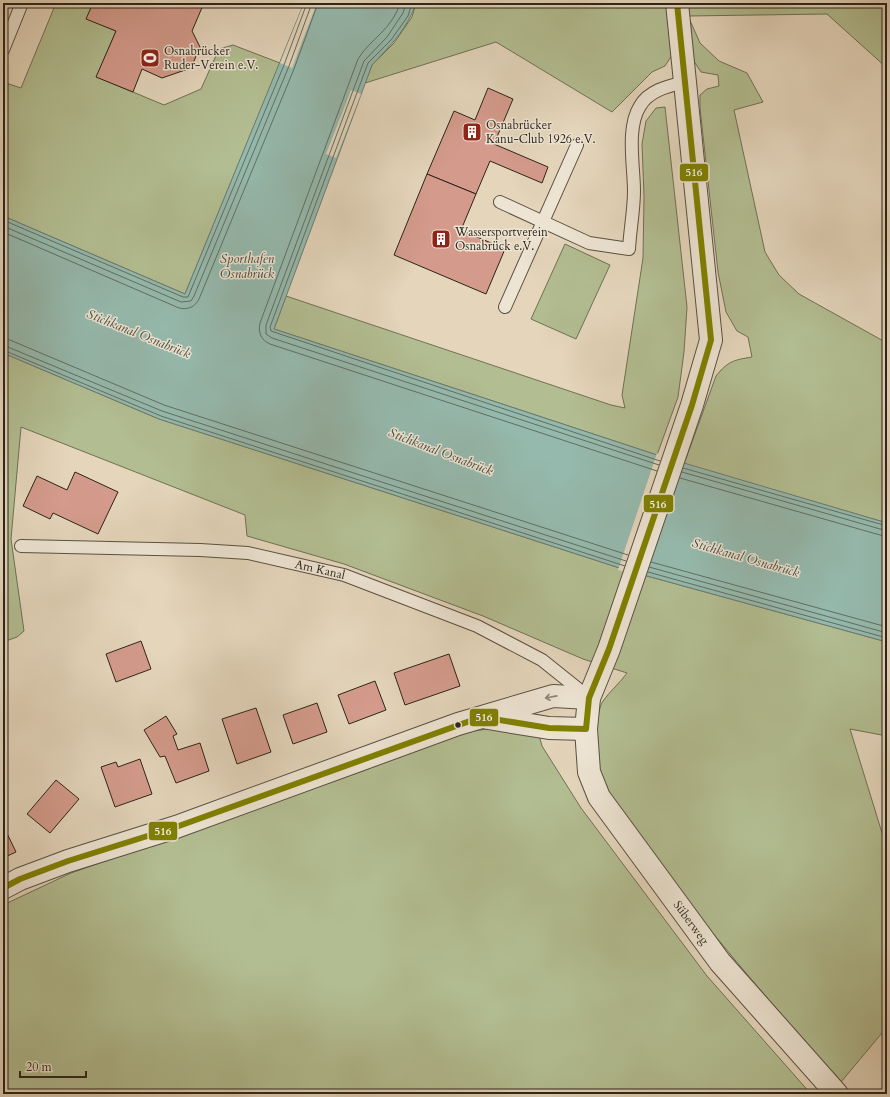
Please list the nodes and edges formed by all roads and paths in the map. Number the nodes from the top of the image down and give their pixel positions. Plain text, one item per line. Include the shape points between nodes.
1 (22, 3) edge
2 (678, 10) edge
3 (3, 50) edge
4 (685, 82) junction
5 (577, 144) dead end
6 (500, 202) dead end
7 (542, 221) junction
8 (505, 308) dead end
9 (20, 546) dead end
10 (589, 698) junction
11 (481, 716) junction
12 (586, 729) junction
13 (3, 888) edge
14 (837, 1094) edge

1 - 3 lane
2 - 4 street, Süberweg
4 - 7 lane via 664,87 651,94 640,106 632,129 634,192 629,249 589,243
4 - 10 street, Süberweg via 711,340 692,405 609,648
5 - 7 lane
6 - 7 lane
7 - 8 lane
9 - 10 lane, Am Kanal via 248,553 344,575 477,626 542,660
10 -> 11 street via 554,696
10 - 12 street, Süberweg
11 - 12 street via 549,728
11 - 13 street via 176,827 68,861
12 - 14 street, Süberweg via 589,772 599,796 720,962

